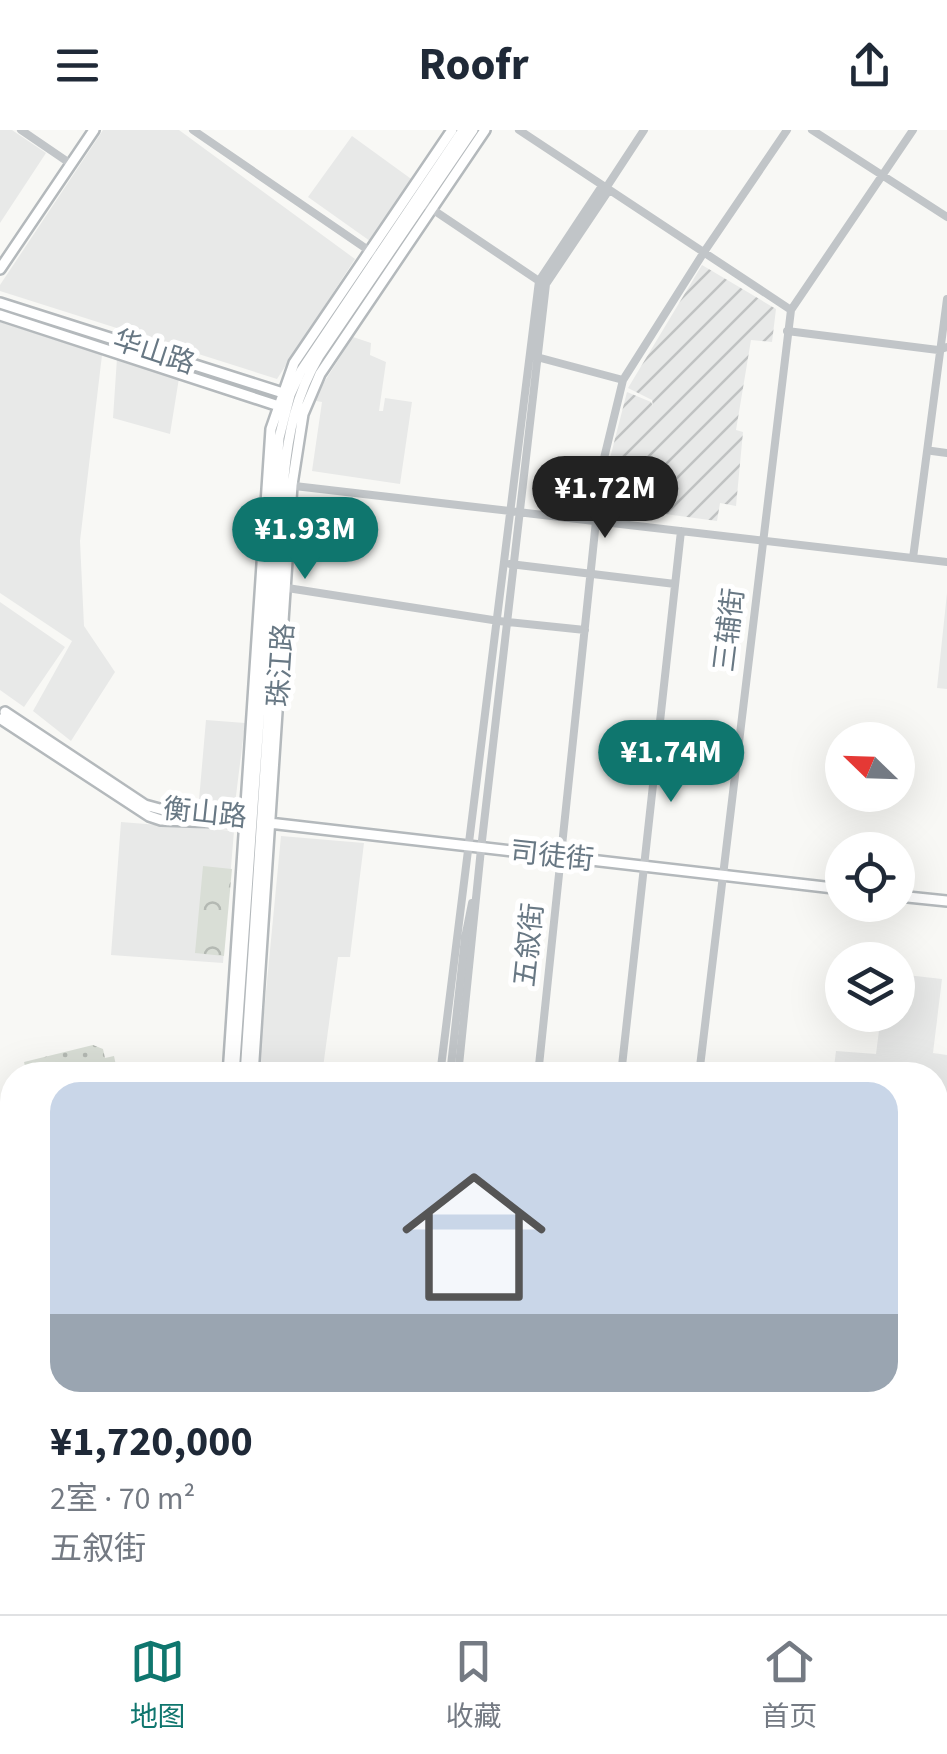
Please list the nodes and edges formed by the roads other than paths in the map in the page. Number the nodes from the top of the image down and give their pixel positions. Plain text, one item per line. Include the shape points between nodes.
1 (21, 130) edge
2 (92, 130) edge
3 (193, 130) edge
4 (452, 130) edge
5 (463, 130) edge
6 (473, 130) edge
7 (485, 130) edge
8 (519, 130) edge
9 (644, 130) edge
10 (787, 130) edge
11 (812, 130) edge
12 (913, 130) edge
13 (68, 162) junction
14 (882, 178) junction
15 (605, 188) junction
16 (427, 205) junction
17 (947, 217) edge
18 (704, 252) junction
19 (374, 254) junction
20 (0, 265) edge
21 (538, 281) junction
22 (947, 299) edge
23 (0, 303) edge
24 (790, 310) junction
25 (0, 314) edge
26 (787, 330) junction
27 (944, 351) edge
28 (533, 356) junction
29 (623, 380) junction
30 (294, 397) junction
31 (290, 410) junction
32 (932, 451) dead end
33 (947, 453) edge
34 (280, 484) junction
35 (516, 512) junction
36 (593, 521) junction
37 (681, 531) junction
38 (762, 540) junction
39 (914, 558) junction
40 (947, 562) edge
41 (510, 564) junction
42 (591, 574) junction
43 (675, 584) junction
44 (281, 587) junction
45 (503, 622) junction
46 (586, 630) junction
47 (2, 716) edge
48 (255, 820) junction
49 (476, 848) junction
50 (561, 857) junction
51 (480, 862) junction
52 (645, 866) junction
53 (724, 876) junction
54 (825, 887) edge
55 (915, 898) edge
56 (947, 901) edge
57 (232, 1062) edge
58 (246, 1062) edge
59 (254, 1062) edge
60 (451, 1062) edge
61 (451, 1062) edge
62 (452, 1062) edge
63 (539, 1062) edge
64 (623, 1062) edge
65 (701, 1062) edge

1 - 13 street
2 - 13 main road
2 - 20 main road
3 - 19 street
4 - 19 main road, 珠江路
5 - 19 main road, 珠江路
6 - 16 main road, 珠江路
7 - 16 main road, 珠江路
8 - 15 street
9 - 15 street
10 - 18 street, 五叙街
11 - 14 street
12 - 14 street
13 - 20 main road
14 - 17 street
14 - 24 street
15 - 18 street
15 - 21 street
15 - 28 street via 546,284
16 - 21 street
16 - 30 main road, 珠江路 via 326,364
18 - 24 street
18 - 29 street, 五叙街
19 - 30 main road, 珠江路 via 306,364
21 - 28 street
22 - 27 street
23 - 30 main road, 华山路
24 - 26 street, 三辅街
25 - 31 main road, 华山路
26 - 27 street
26 - 38 street, 三辅街
27 - 39 street
28 - 29 street
28 - 35 street
29 - 36 street, 五叙街
30 - 31 main road, 珠江路
30 - 31 main road, 珠江路
31 - 34 main road, 珠江路
31 - 34 main road, 珠江路 via 279,438
32 - 33 street
34 - 35 street
34 - 44 main road, 珠江路
34 - 48 main road, 珠江路
35 - 36 street
35 - 41 street
36 - 37 street
36 - 42 street, 五叙街
37 - 38 street
37 - 43 street
38 - 39 street
38 - 53 street, 三辅街
39 - 40 street
41 - 42 street
41 - 45 street
42 - 43 street
42 - 46 street, 五叙街
43 - 52 street
44 - 45 street
44 - 48 main road, 珠江路
45 - 46 street
45 - 49 street
46 - 50 street, 五叙街
47 - 48 main road, 衡山路 via 144,805
48 - 49 main road, 司徒街
48 - 57 main road, 珠江路
48 - 58 main road, 珠江路
48 - 59 main road, 珠江路
49 - 50 main road, 司徒街
49 - 51 street
49 - 60 street
50 - 52 main road, 司徒街
50 - 63 street, 五叙街
51 - 61 street, bridge
51 - 62 street
52 - 53 main road, 司徒街
52 - 64 street
53 - 54 main road, 司徒街
53 - 65 street, 三辅街
55 - 56 main road

